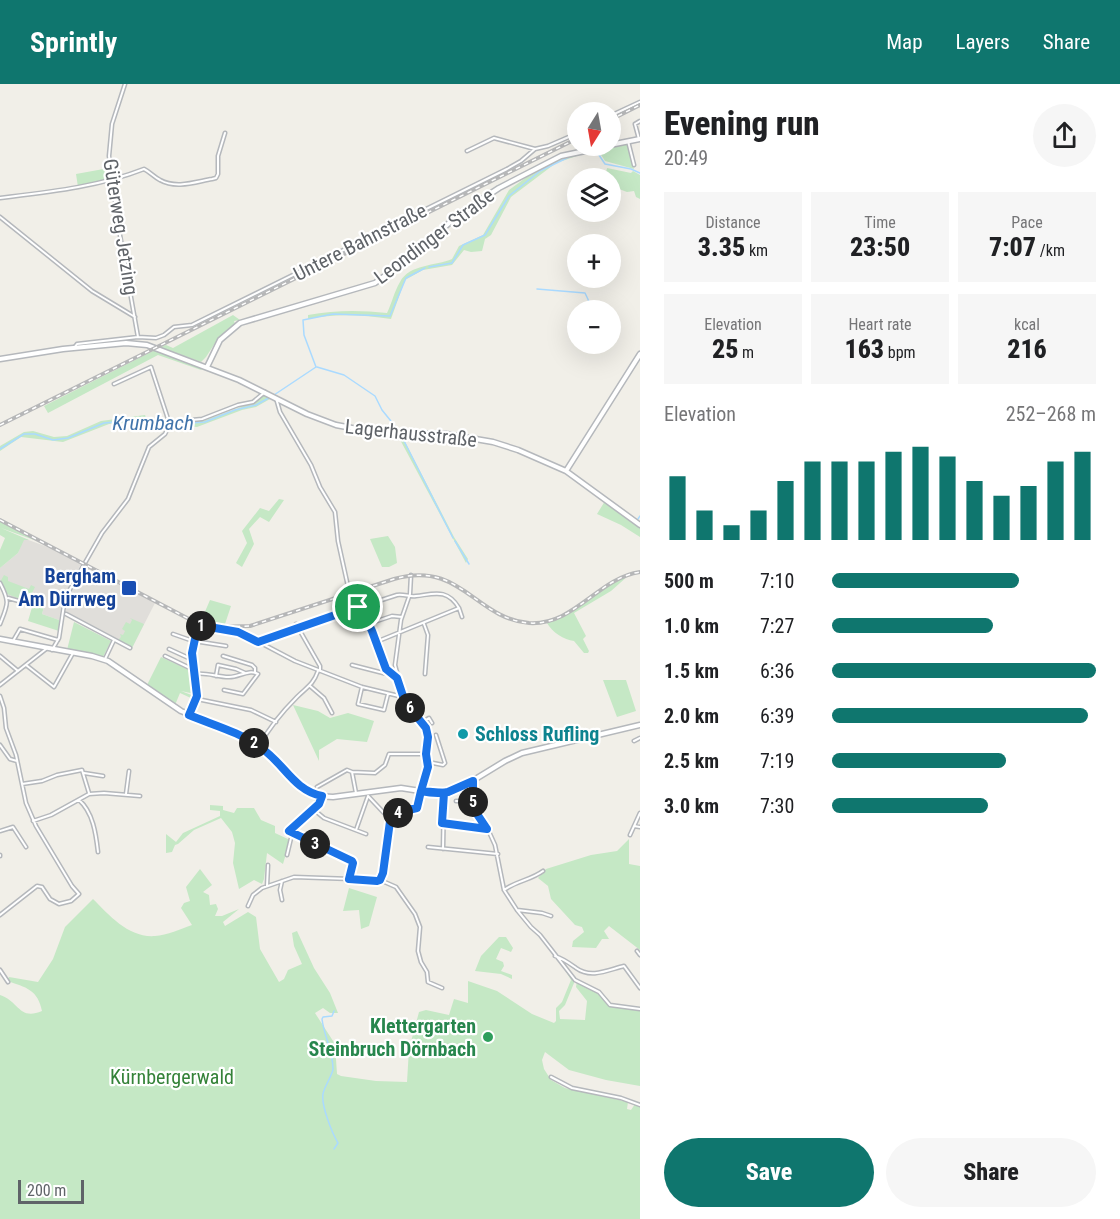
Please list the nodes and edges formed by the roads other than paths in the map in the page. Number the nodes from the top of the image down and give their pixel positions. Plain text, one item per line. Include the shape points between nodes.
1 (125, 84) edge
2 (640, 102) edge
3 (621, 111) edge
4 (640, 121) edge
5 (225, 133) dead end
6 (567, 137) edge
7 (640, 139) edge
8 (628, 141) junction
9 (621, 143) edge
10 (534, 148) junction
11 (467, 151) dead end
12 (567, 155) edge
13 (634, 165) dead end
14 (112, 180) junction
15 (0, 198) edge
16 (0, 217) edge
17 (135, 317) junction
18 (138, 336) junction
19 (74, 348) junction
20 (640, 354) edge
21 (0, 359) edge
22 (207, 367) junction
23 (114, 384) dead end
24 (265, 392) junction
25 (273, 397) junction
26 (170, 424) junction
27 (566, 471) junction
28 (640, 525) edge
29 (411, 575) dead end
30 (0, 583) edge
31 (409, 596) junction
32 (8, 598) junction
33 (33, 605) dead end
34 (358, 607) junction
35 (459, 608) junction
36 (66, 614) dead end
37 (402, 617) junction
38 (462, 617) dead end
39 (0, 624) edge
40 (368, 624) junction
41 (424, 624) junction
42 (297, 626) junction
43 (400, 633) junction
44 (173, 634) dead end
45 (0, 639) edge
46 (58, 640) junction
47 (114, 640) junction
48 (194, 641) junction
49 (258, 642) junction
50 (376, 642) junction
51 (13, 643) junction
52 (226, 646) dead end
53 (130, 648) dead end
54 (46, 649) junction
55 (169, 649) dead end
56 (52, 650) junction
57 (73, 653) junction
58 (0, 656) edge
59 (223, 656) dead end
60 (165, 657) dead end
61 (104, 660) junction
62 (193, 660) junction
63 (26, 665) junction
64 (352, 665) dead end
65 (319, 670) junction
66 (18, 671) junction
67 (194, 672) junction
68 (245, 673) junction
69 (256, 673) junction
70 (425, 674) dead end
71 (391, 675) junction
72 (216, 676) junction
73 (397, 678) junction
74 (0, 685) edge
75 (310, 686) junction
76 (362, 687) junction
77 (224, 690) dead end
78 (388, 694) junction
79 (0, 696) edge
80 (403, 697) junction
81 (196, 699) junction
82 (332, 713) dead end
83 (189, 715) junction
84 (5, 718) junction
85 (0, 719) edge
86 (276, 722) junction
87 (422, 722) junction
88 (432, 723) dead end
89 (640, 725) edge
90 (436, 735) dead end
91 (640, 738) edge
92 (634, 741) dead end
93 (0, 745) edge
94 (259, 746) junction
95 (426, 754) junction
96 (17, 761) junction
97 (428, 762) junction
98 (129, 771) dead end
99 (352, 772) junction
100 (84, 773) junction
101 (103, 776) dead end
102 (473, 781) junction
103 (22, 784) junction
104 (317, 786) dead end
105 (421, 791) junction
106 (356, 793) junction
107 (444, 793) junction
108 (89, 794) junction
109 (126, 794) junction
110 (367, 794) junction
111 (140, 796) dead end
112 (322, 796) junction
113 (79, 800) junction
114 (456, 801) dead end
115 (472, 802) junction
116 (313, 809) junction
117 (640, 813) edge
118 (391, 814) junction
119 (33, 820) junction
120 (442, 823) junction
121 (634, 826) junction
122 (640, 827) edge
123 (487, 829) junction
124 (356, 830) junction
125 (0, 831) edge
126 (293, 834) junction
127 (366, 834) dead end
128 (630, 836) dead end
129 (26, 847) dead end
130 (428, 847) dead end
131 (443, 849) junction
132 (98, 852) dead end
133 (498, 854) junction
134 (287, 855) dead end
135 (268, 866) dead end
136 (543, 871) dead end
137 (349, 879) junction
138 (380, 880) junction
139 (282, 881) junction
140 (267, 886) junction
141 (504, 890) junction
142 (282, 900) dead end
143 (248, 906) dead end
144 (517, 910) junction
145 (0, 915) edge
146 (551, 916) dead end
147 (636, 951) dead end
148 (640, 955) edge
149 (555, 956) junction
150 (1, 973) edge
151 (8, 982) dead end
152 (442, 988) dead end
153 (640, 988) edge
154 (640, 1009) edge
155 (551, 1077) dead end
156 (640, 1105) edge

1 - 14 street, Güterweg Jetzing via 110,135
2 - 3 street
4 - 7 street via 635,124
5 - 14 street via 216,178 171,184 144,169
6 - 10 street, Untere Bahnstraße
7 - 8 street, Leondinger Straße
8 - 9 street, Leondinger Straße
8 - 13 street
10 - 11 street via 494,138
10 - 18 street, Untere Bahnstraße via 507,169 192,325 174,327 156,338
12 - 22 street, Leondinger Straße via 500,188 461,213 375,283 240,323 220,340
14 - 15 street
14 - 17 street, Güterweg Jetzing
16 - 17 street via 92,291
17 - 18 street, Güterweg Jetzing
18 - 19 street, Untere Bahnstraße via 76,344
19 - 21 street, Lagerhausstraße
19 - 22 street, Lagerhausstraße via 141,344
20 - 27 street
22 - 24 street, Lagerhausstraße
23 - 26 street via 151,367
24 - 25 street, Lagerhausstraße
24 - 26 street via 253,402 202,419
25 - 27 street, Lagerhausstraße via 336,425 493,442
25 - 34 street via 335,512 350,593
26 - 46 street via 165,434 149,447 128,499 102,533 65,598
27 - 28 street, Lagerhausstraße
29 - 31 street
30 - 32 street
31 - 34 street via 397,595
31 - 35 street via 441,594
31 - 37 street
32 - 33 street
32 - 39 street
34 - 40 street
34 - 42 street
35 - 38 street
35 - 41 street
36 - 47 street
37 - 40 street
37 - 43 street
40 - 50 street
41 - 43 street
41 - 70 street via 428,635
42 - 49 street
42 - 65 street
43 - 50 street
43 - 73 street via 395,661
44 - 48 street
45 - 51 street
46 - 51 street via 20,629
46 - 56 street
47 - 53 street
47 - 61 street
48 - 49 street via 198,625 238,632
48 - 52 street
48 - 62 street
49 - 65 street
50 - 71 street
51 - 54 street
54 - 56 street
54 - 63 street
55 - 62 street
56 - 57 street
57 - 61 street
57 - 63 street via 54,687
58 - 66 street
59 - 69 street via 252,665
60 - 67 street
61 - 83 street
62 - 67 street
63 - 66 street
64 - 71 street
65 - 75 street
65 - 76 street
66 - 74 street
67 - 72 street
67 - 81 street
68 - 69 street
68 - 72 street
68 - 72 street via 218,664
69 - 77 street via 243,694
71 - 73 street
73 - 80 street
75 - 82 street via 324,698
75 - 86 street
76 - 78 street
76 - 78 street via 358,704 384,711
78 - 80 street
79 - 84 street
80 - 87 street
81 - 83 street
81 - 86 street via 250,710
83 - 94 street
84 - 85 street
84 - 96 street
86 - 94 street
87 - 88 street via 429,718
87 - 95 street via 428,737
89 - 102 street via 526,751
90 - 97 street via 445,763
91 - 92 street
93 - 96 street via 10,759
94 - 112 street via 300,787
95 - 97 street
95 - 99 street via 389,754 385,765 375,773
96 - 103 street
97 - 105 street
98 - 109 street
99 - 104 street via 347,770
99 - 106 street
100 - 101 street
100 - 103 street via 82,770
100 - 108 street
102 - 107 street
102 - 115 street
103 - 119 street
105 - 107 street
105 - 110 street via 401,788
105 - 118 street via 417,808
106 - 110 street
106 - 112 street
107 - 120 street
108 - 109 street
108 - 113 street
109 - 111 street
110 - 118 street via 383,812
110 - 124 street
112 - 116 street
113 - 119 street
113 - 132 street via 91,818
114 - 115 street
115 - 123 street
116 - 124 street via 322,818
116 - 126 street via 290,829
117 - 121 street
118 - 138 street
119 - 145 street via 79,894 59,904 37,886
120 - 123 street
120 - 131 street
121 - 122 street
121 - 128 street
123 - 133 street
124 - 127 street
125 - 129 street via 12,828
126 - 134 street
126 - 137 street via 352,861
130 - 131 street
131 - 133 street
133 - 141 street
135 - 140 street
136 - 141 street
137 - 138 street
137 - 139 street via 301,876
138 - 152 street via 392,884 407,900 420,925 418,951 428,972 428,982
139 - 140 street
139 - 142 street
140 - 143 street via 253,895
141 - 144 street
144 - 146 street
144 - 149 street
147 - 148 street
149 - 153 street via 591,973 624,966
149 - 154 street via 573,978 599,992 608,1004
150 - 151 street
155 - 156 street via 572,1089

